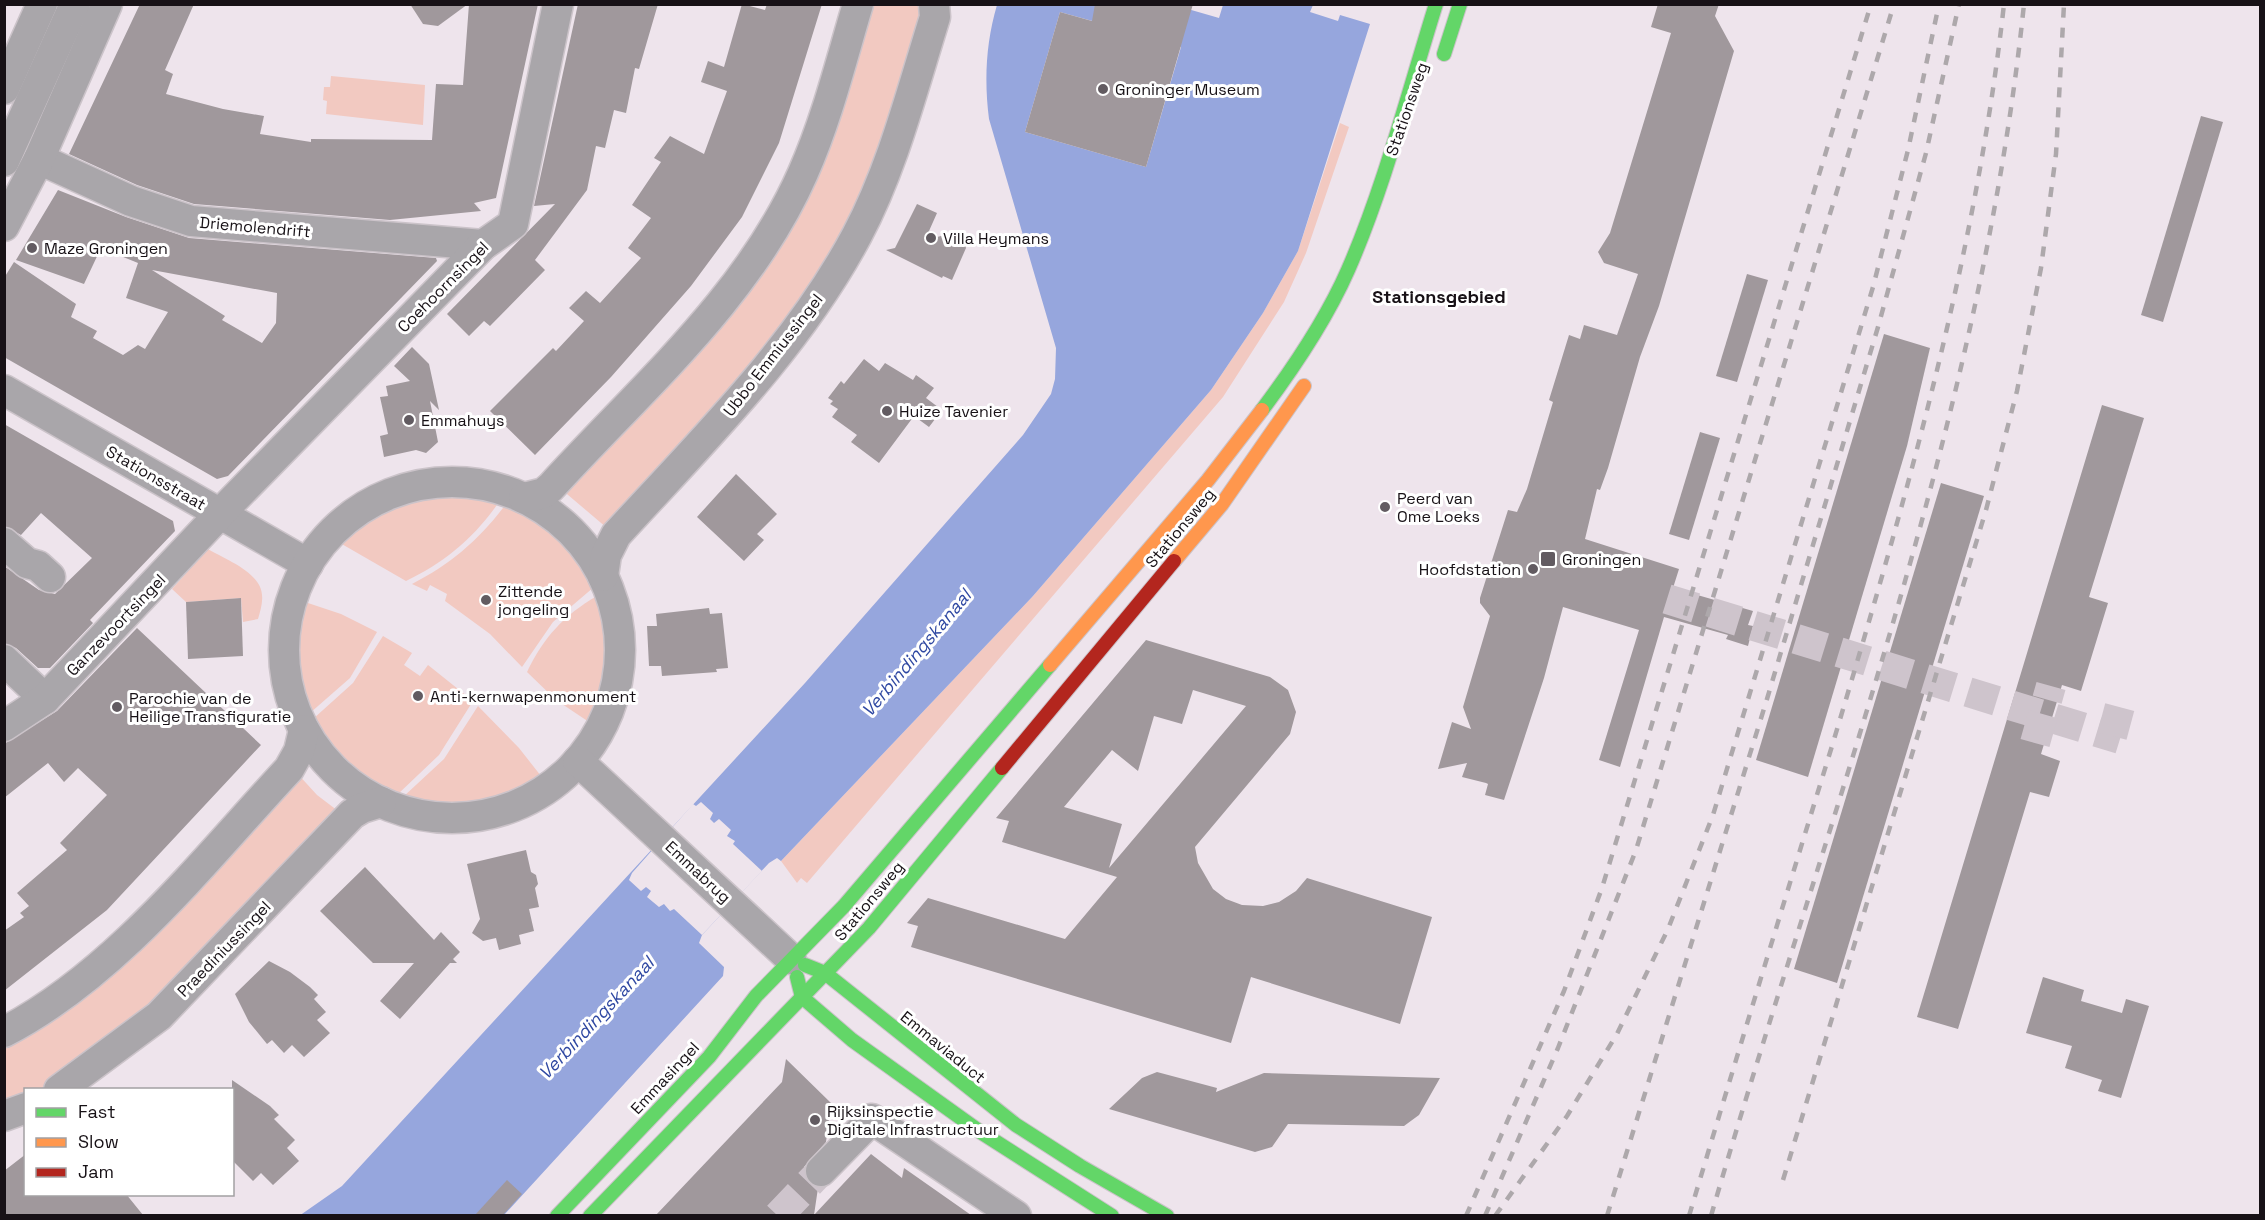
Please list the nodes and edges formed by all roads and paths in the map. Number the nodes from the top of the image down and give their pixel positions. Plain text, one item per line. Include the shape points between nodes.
1 (42, 4) edge
2 (75, 4) edge
3 (107, 4) edge
4 (558, 4) edge
5 (858, 4) edge
6 (934, 4) edge
7 (1436, 4) edge
8 (1460, 4) edge
9 (1439, 69) dead end
10 (6, 81) edge
11 (39, 87) junction
12 (67, 98) junction
13 (39, 159) junction
14 (4, 160) edge
15 (4, 226) edge
16 (483, 245) junction
17 (1312, 374) dead end
18 (4, 390) edge
19 (524, 498) junction
20 (220, 514) junction
21 (4, 543) edge
22 (308, 564) junction
23 (603, 576) junction
24 (50, 577) dead end
25 (4, 660) edge
26 (45, 699) junction
27 (4, 726) edge
28 (304, 730) junction
29 (578, 760) junction
30 (381, 802) junction
31 (792, 959) junction
32 (825, 973) junction
33 (802, 997) junction
34 (4, 1032) edge
35 (60, 1088) edge
36 (24, 1109) edge
37 (4, 1116) edge
38 (821, 1171) tunnel mouth
39 (557, 1215) edge
40 (590, 1215) edge
41 (1016, 1215) edge
42 (1112, 1215) edge
43 (1167, 1215) edge

1 - 10 street
2 - 11 street
3 - 12 street
4 - 16 street, Coehoornsingel via 513,224
5 - 19 street via 826,114 803,175 743,275 711,317 551,487
6 - 23 street, Ubbo Emmiussingel via 935,17 886,173 857,235 791,336 616,535 606,555
7 - 31 main road, Stationsweg via 1354,254 1306,349 1202,488 844,906
8 - 9 main road, Stationsweg
10 - 11 street
11 - 12 street
11 - 14 street
12 - 13 street
13 - 15 street
13 - 16 street, Driemolendrift via 131,201 191,221
16 - 20 street, Coehoornsingel
17 - 32 main road, Stationsweg via 1222,504 869,928
18 - 20 street, Stationsstraat
19 - 22 street via 489,486 460,482 425,484 398,491 349,517
19 - 23 street via 571,532
20 - 22 street, Stationsstraat
20 - 26 street, Ganzevoortsingel
21 - 24 street
22 - 28 street via 289,609 285,643 287,683
23 - 29 street via 618,623 618,678 599,731
25 - 26 street
26 - 27 street, Ganzevoortsingel
28 - 30 street via 338,774
28 - 34 street via 289,769 135,933 72,987
29 - 30 street via 543,792 493,813 437,818
29 - 31 street, Emmabrug
30 - 35 street, Praediniussingel via 352,814 159,1016
31 - 32 main road, Emmabrug
31 - 33 main road
31 - 39 main road, Emmasingel via 756,996 709,1057
32 - 33 main road, Stationsweg
32 - 43 main road, Emmaviaduct via 995,1109 1082,1168
33 - 40 main road
33 - 42 main road via 852,1040 979,1131
36 - 37 street
38 - 41 street via 872,1119

